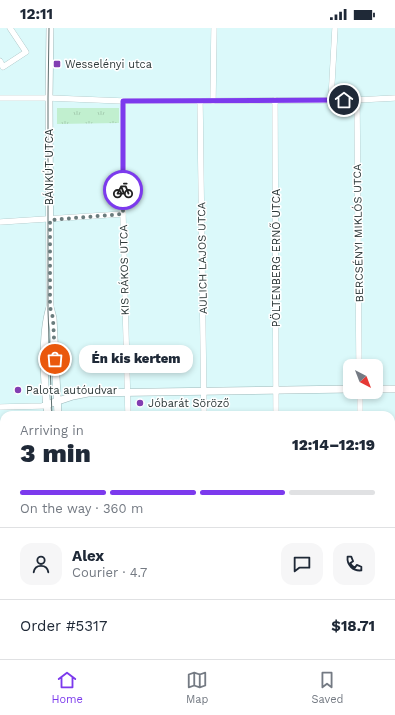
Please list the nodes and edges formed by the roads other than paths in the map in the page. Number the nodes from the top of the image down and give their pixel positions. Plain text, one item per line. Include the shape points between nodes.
1 (10, 28) edge
2 (50, 28) edge
3 (214, 28) edge
4 (335, 28) edge
5 (0, 62) edge
6 (0, 98) edge
7 (49, 98) junction
8 (395, 98) edge
9 (275, 100) junction
10 (331, 100) junction
11 (357, 100) junction
12 (123, 101) junction
13 (200, 101) junction
14 (213, 101) junction
15 (123, 214) junction
16 (50, 220) junction
17 (0, 222) edge
18 (50, 307) junction
19 (360, 359) edge
20 (343, 388) edge
21 (383, 388) edge
22 (395, 389) edge
23 (276, 390) junction
24 (204, 391) junction
25 (127, 393) junction
26 (360, 399) edge
27 (57, 402) junction
28 (46, 405) junction
29 (0, 406) edge
30 (47, 411) edge
31 (58, 411) edge
32 (128, 411) edge
33 (204, 411) edge
34 (276, 411) edge
35 (360, 411) edge

1 - 5 street via 26,52 3,67
2 - 7 street, BÁNKÚT UTCA
3 - 14 street
4 - 10 street
6 - 7 street
7 - 12 street
7 - 16 street, BÁNKÚT UTCA
8 - 11 street
9 - 10 street
9 - 14 street
9 - 23 street, PÖLTENBERG ERNŐ UTCA
10 - 11 street
11 - 19 street, BERCSÉNYI MIKLÓS UTCA
12 - 13 street
12 - 15 street, KIS RÁKOS UTCA
13 - 14 street
13 - 24 street, AULICH LAJOS UTCA
15 - 16 street
15 - 25 street, KIS RÁKOS UTCA
16 - 17 street
16 - 18 street, BÁNKÚT UTCA
18 - 27 street, BÁNKÚT UTCA via 53,318
18 - 28 street, BÁNKÚT UTCA via 46,319
20 - 23 street
21 - 22 street
23 - 24 street
23 - 34 street, PÖLTENBERG ERNŐ UTCA
24 - 25 street
24 - 33 street, AULICH LAJOS UTCA
25 - 27 street via 88,393
25 - 32 street, KIS RÁKOS UTCA
26 - 35 street
27 - 28 street
27 - 31 street, BÁNKÚT UTCA
28 - 29 street
28 - 30 street, BÁNKÚT UTCA

